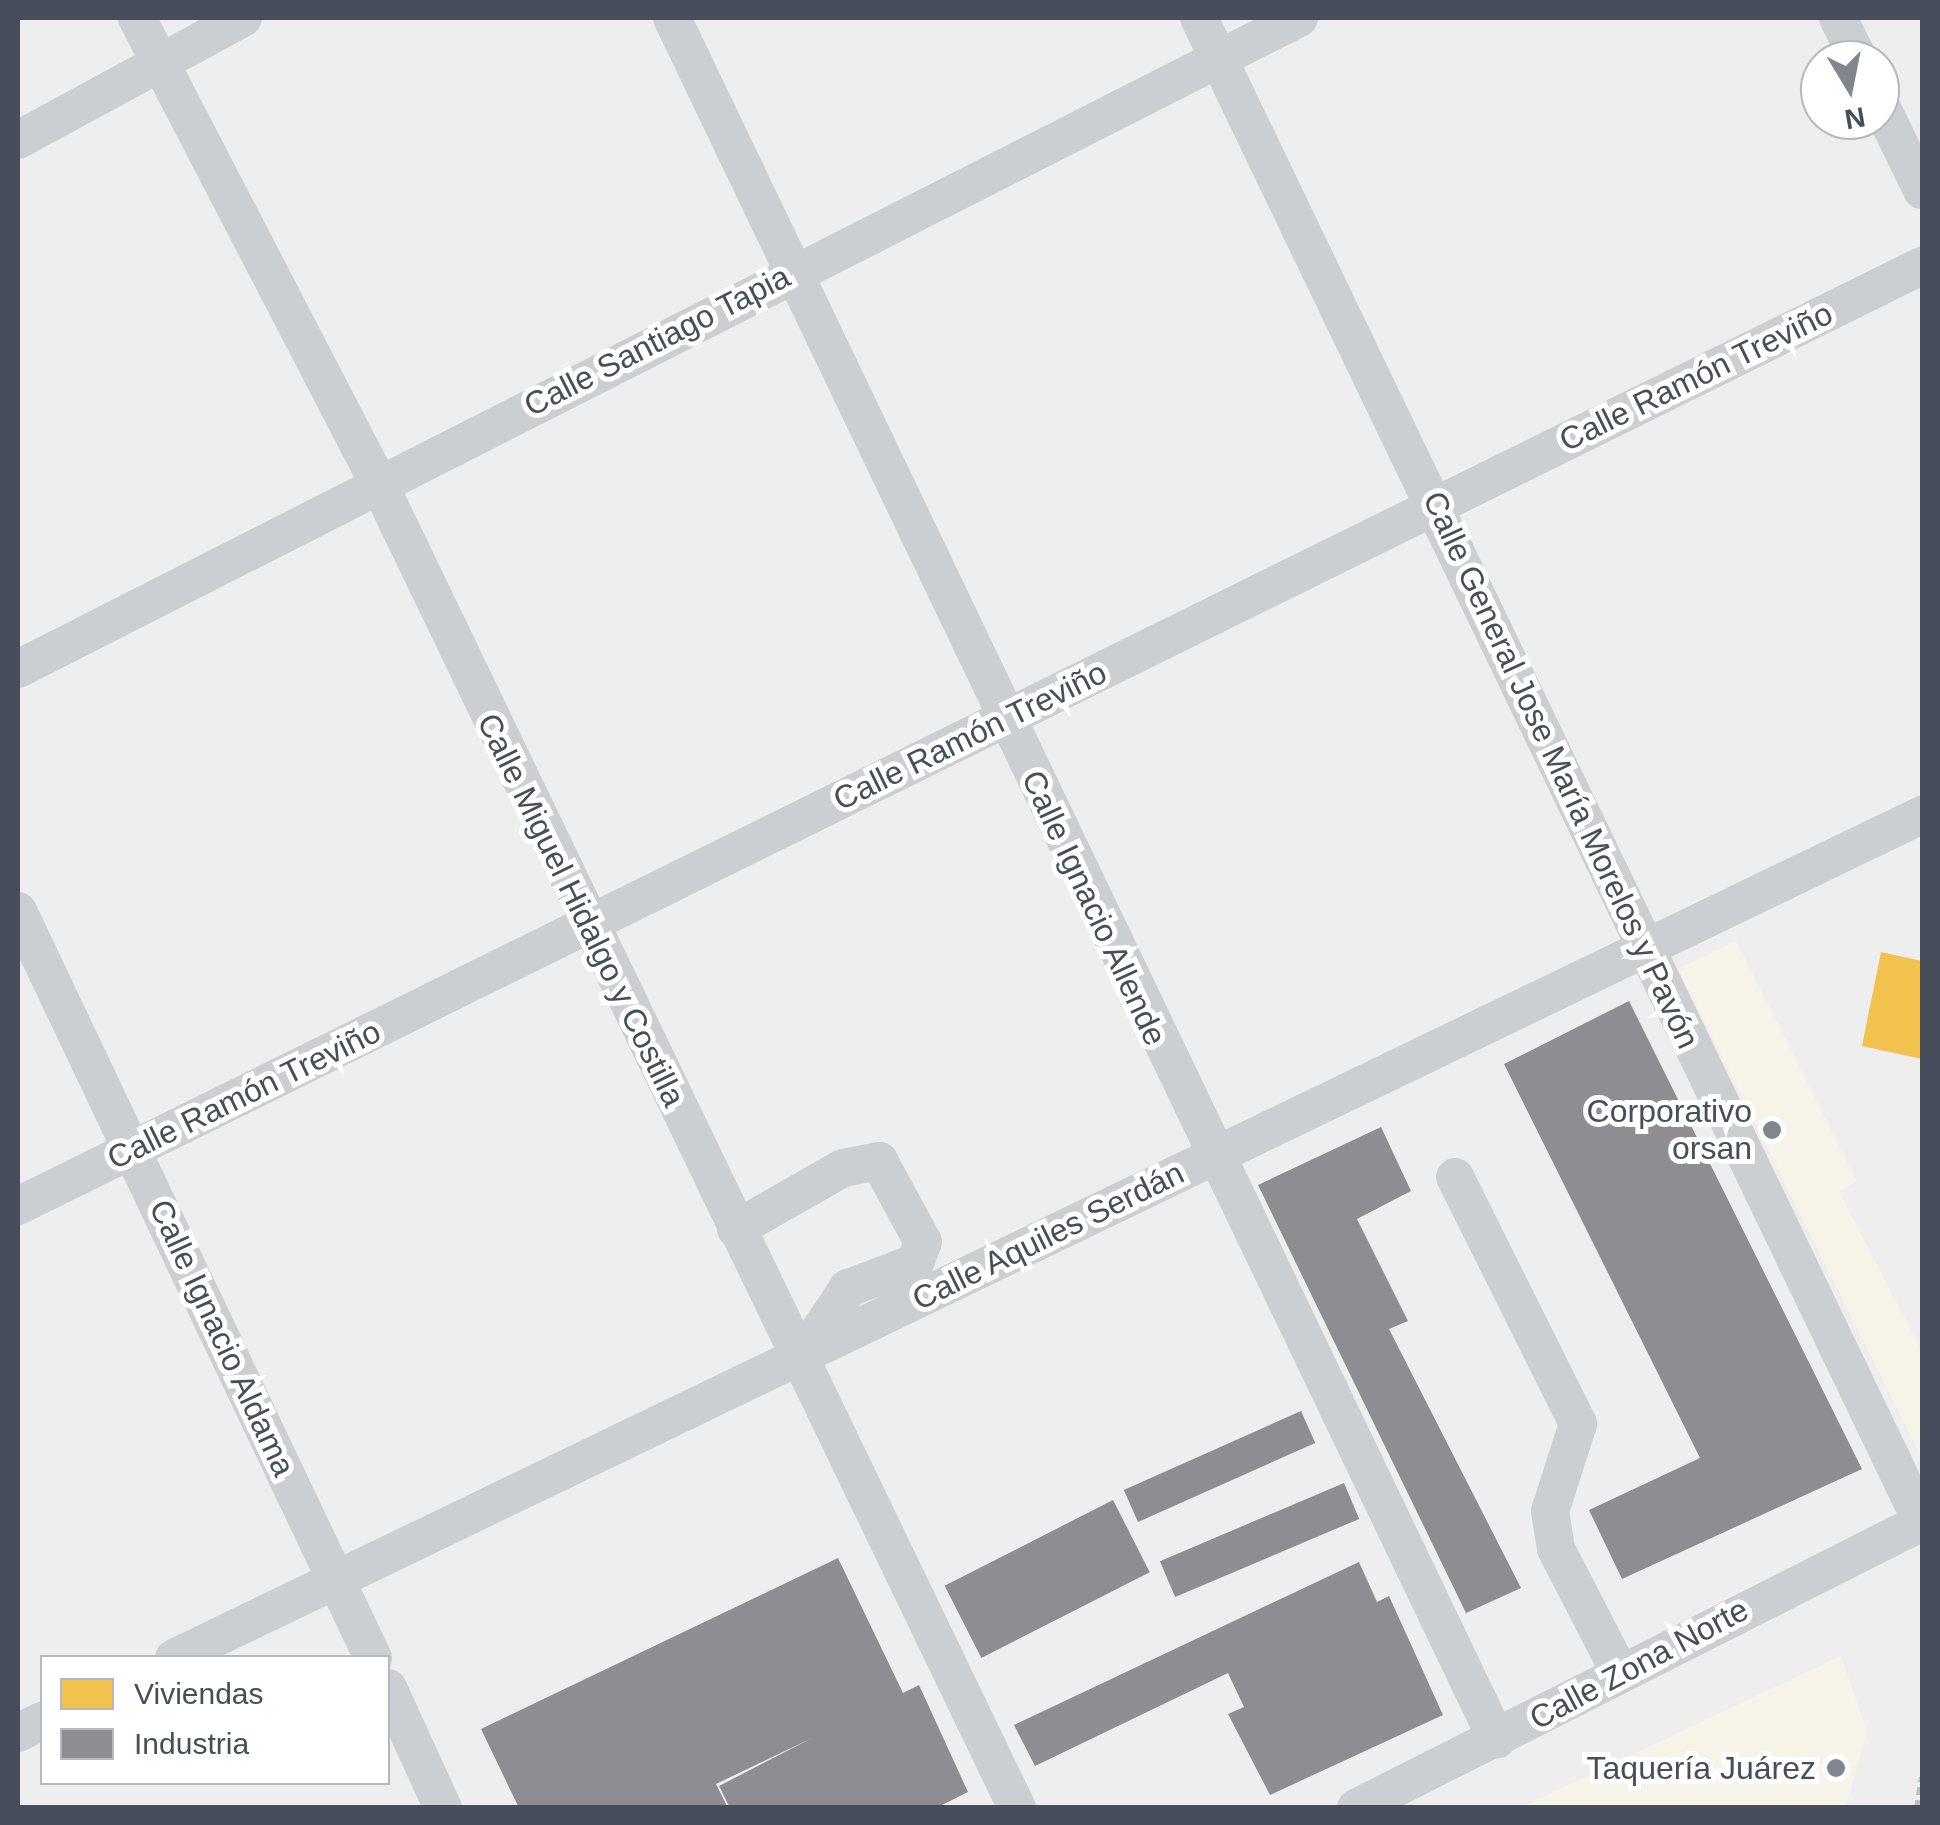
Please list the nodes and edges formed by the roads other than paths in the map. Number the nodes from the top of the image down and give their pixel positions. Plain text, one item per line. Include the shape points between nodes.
1 (137, 18) edge
2 (243, 18) edge
3 (672, 18) edge
4 (1199, 18) edge
5 (1299, 18) edge
6 (1218, 58) junction
7 (159, 63) junction
8 (18, 140) edge
9 (1898, 140) edge
10 (1922, 190) edge
11 (1922, 266) edge
12 (794, 271) junction
13 (379, 484) junction
14 (1436, 506) junction
15 (18, 669) edge
16 (1004, 719) junction
17 (1922, 815) edge
18 (18, 910) edge
19 (586, 926) junction
20 (1644, 949) junction
21 (133, 1149) junction
22 (1212, 1157) junction
23 (1455, 1177) dead end
24 (18, 1206) edge
25 (736, 1229) junction
26 (799, 1356) junction
27 (1922, 1522) edge
28 (336, 1579) junction
29 (180, 1655) edge
30 (372, 1655) edge
31 (1620, 1673) junction
32 (390, 1692) edge
33 (1497, 1740) junction
34 (443, 1808) edge
35 (1018, 1808) edge
36 (1356, 1808) edge

1 - 7 street, Calle Miguel Hidalgo y Costilla
2 - 7 street
3 - 12 street, Calle Ignacio Allende
4 - 6 street, Calle General Jose María Morelos y Pavón
5 - 6 street, Calle Santiago Tapia
6 - 12 street, Calle Santiago Tapia
6 - 14 street, Calle General Jose María Morelos y Pavón
7 - 8 street
7 - 13 street, Calle Miguel Hidalgo y Costilla
9 - 10 street
11 - 14 street, Calle Ramón Treviño
12 - 13 street, Calle Santiago Tapia
12 - 16 street, Calle Ignacio Allende
13 - 15 street, Calle Santiago Tapia
13 - 19 street, Calle Miguel Hidalgo y Costilla
14 - 16 street, Calle Ramón Treviño
14 - 20 street, Calle General Jose María Morelos y Pavón
16 - 19 street, Calle Ramón Treviño
16 - 22 street, Calle Ignacio Allende
17 - 20 street, Calle Aquiles Serdán
18 - 21 street, Calle Ignacio Aldama
19 - 21 street, Calle Ramón Treviño
19 - 25 street, Calle Miguel Hidalgo y Costilla
20 - 22 street, Calle Aquiles Serdán
20 - 27 street, Calle General Jose María Morelos y Pavón
21 - 24 street, Calle Ramón Treviño
21 - 28 street, Calle Ignacio Aldama
22 - 26 street, Calle Aquiles Serdán
22 - 33 street, Calle Ignacio Allende
23 - 31 street via 1578,1424 1550,1512 1556,1549
25 - 26 street, Calle Miguel Hidalgo y Costilla
25 - 26 street via 843,1168 879,1161 923,1242 915,1263 848,1288
26 - 28 street, Calle Aquiles Serdán
26 - 35 street, Calle Miguel Hidalgo y Costilla
27 - 31 street, Calle Zona Norte
28 - 29 street, Calle Aquiles Serdán
28 - 30 street, Calle Ignacio Aldama
31 - 33 street, Calle Zona Norte
32 - 34 street
33 - 36 street, Calle Zona Norte

